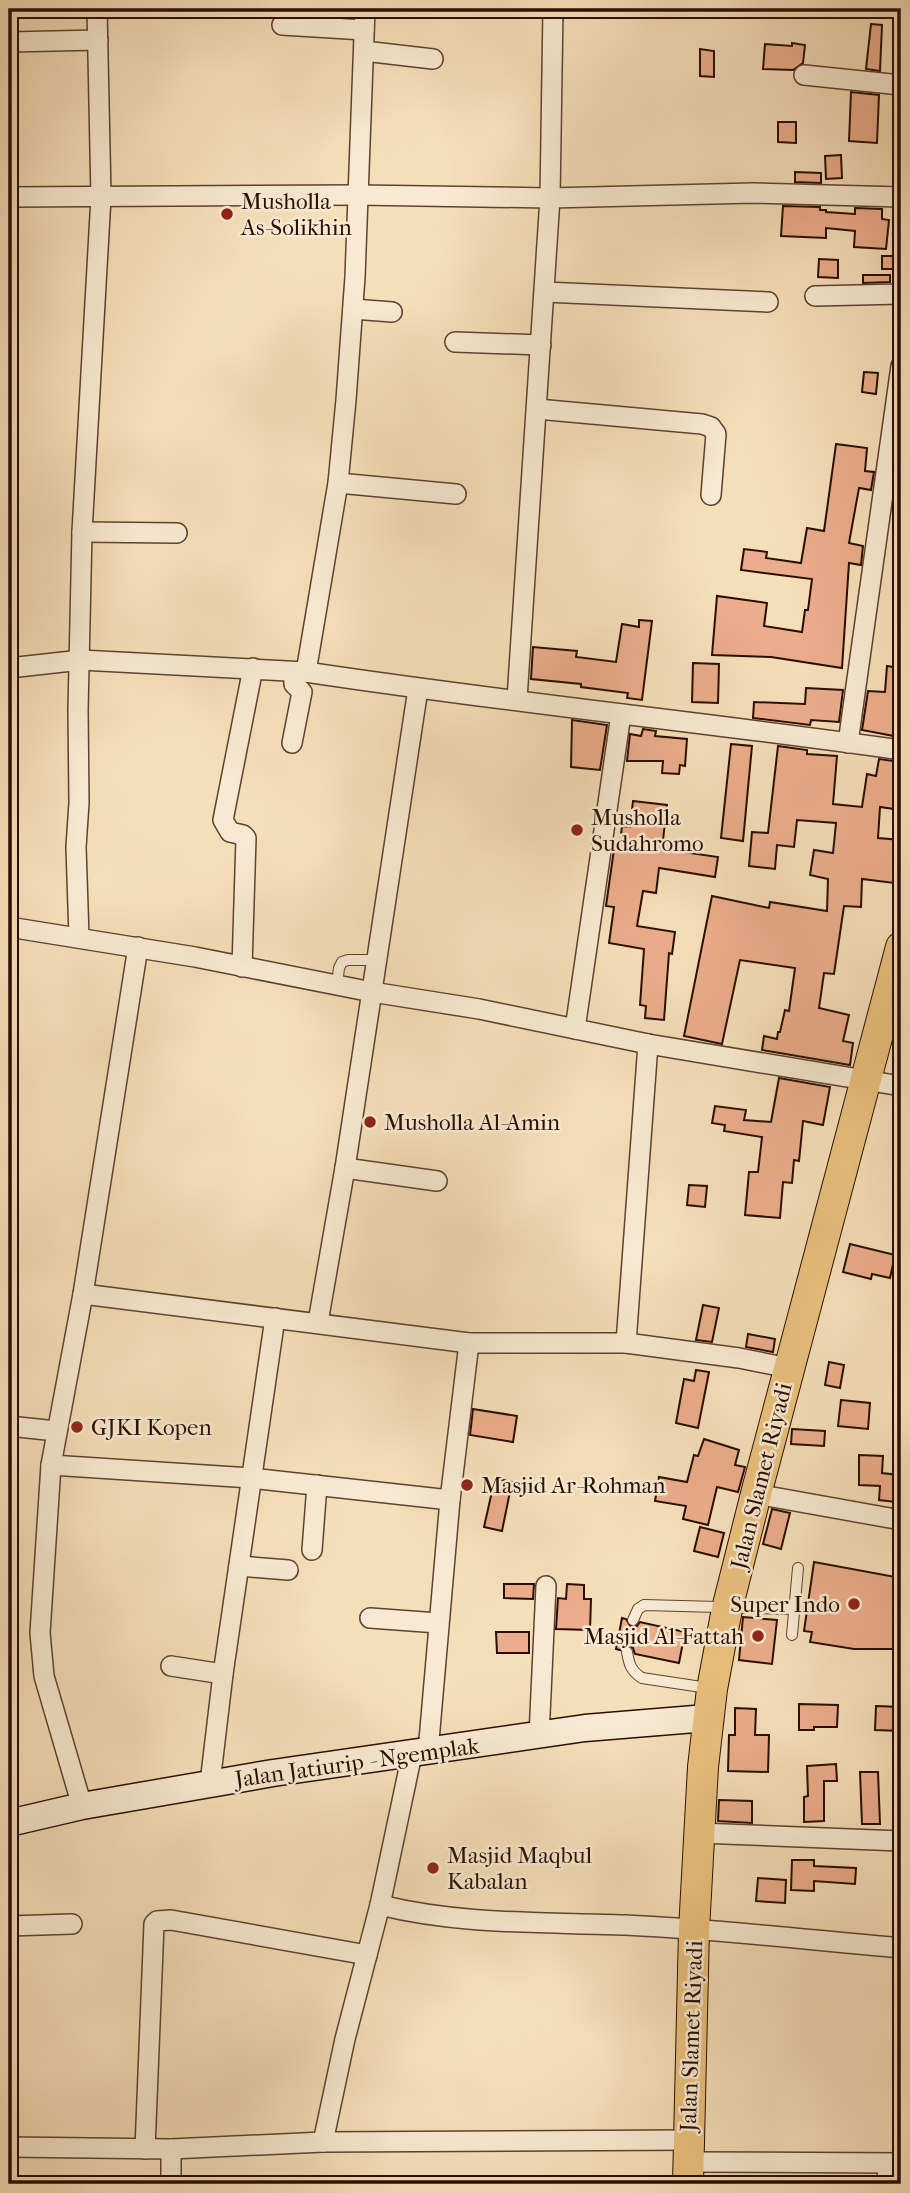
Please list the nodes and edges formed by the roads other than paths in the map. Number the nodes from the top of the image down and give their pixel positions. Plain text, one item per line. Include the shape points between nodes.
1 (97, 9) edge
2 (365, 9) edge
3 (553, 9) edge
4 (282, 25) dead end
5 (364, 30) junction
6 (98, 40) junction
7 (9, 42) edge
8 (364, 51) junction
9 (433, 59) dead end
10 (804, 75) dead end
11 (901, 85) edge
12 (358, 195) junction
13 (9, 197) edge
14 (100, 197) junction
15 (901, 197) edge
16 (550, 198) junction
17 (545, 292) junction
18 (901, 294) edge
19 (815, 296) dead end
20 (768, 302) dead end
21 (353, 309) junction
22 (392, 312) dead end
23 (454, 342) dead end
24 (541, 345) junction
25 (901, 366) edge
26 (537, 409) junction
27 (338, 483) junction
28 (456, 494) dead end
29 (711, 495) dead end
30 (82, 532) junction
31 (177, 533) dead end
32 (81, 660) junction
33 (9, 668) edge
34 (253, 668) junction
35 (300, 672) junction
36 (418, 689) junction
37 (517, 699) junction
38 (621, 714) junction
39 (292, 743) dead end
40 (848, 743) junction
41 (901, 750) edge
42 (9, 927) edge
43 (79, 937) junction
44 (138, 947) junction
45 (901, 947) edge
46 (377, 960) junction
47 (242, 967) junction
48 (337, 985) junction
49 (372, 992) junction
50 (576, 1029) junction
51 (648, 1044) junction
52 (867, 1082) junction
53 (901, 1086) edge
54 (345, 1168) junction
55 (436, 1181) dead end
56 (83, 1294) junction
57 (275, 1318) junction
58 (318, 1322) junction
59 (469, 1343) junction
60 (626, 1343) junction
61 (789, 1368) junction
62 (9, 1426) edge
63 (56, 1432) junction
64 (51, 1465) junction
65 (251, 1478) junction
66 (317, 1485) junction
67 (756, 1494) junction
68 (450, 1500) junction
69 (901, 1520) edge
70 (312, 1550) dead end
71 (239, 1566) junction
72 (798, 1568) dead end
73 (288, 1570) dead end
74 (546, 1586) dead end
75 (727, 1608) junction
76 (794, 1609) junction
77 (370, 1618) dead end
78 (633, 1620) dead end
79 (438, 1623) junction
80 (792, 1635) dead end
81 (627, 1652) dead end
82 (171, 1666) dead end
83 (223, 1675) junction
84 (712, 1689) junction
85 (707, 1718) junction
86 (539, 1735) junction
87 (420, 1753) junction
88 (210, 1783) junction
89 (82, 1806) junction
90 (9, 1823) edge
91 (699, 1833) junction
92 (901, 1841) edge
93 (380, 1905) junction
94 (72, 1924) dead end
95 (9, 1926) edge
96 (694, 1930) junction
97 (901, 1948) edge
98 (367, 1955) junction
99 (323, 2142) junction
100 (9, 2147) edge
101 (145, 2149) junction
102 (172, 2149) junction
103 (688, 2162) edge
104 (894, 2164) edge
105 (171, 2184) edge
106 (887, 2184) edge

1 - 6 street
2 - 5 street
3 - 16 street
4 - 5 street
5 - 8 street
6 - 7 street
6 - 14 street
8 - 9 street
8 - 12 street
10 - 11 street
12 - 14 street
12 - 16 street
12 - 21 street
13 - 14 street
14 - 30 street
15 - 16 street via 753,193
16 - 17 street
17 - 20 street
17 - 24 street
18 - 19 street
21 - 22 street
21 - 27 street
23 - 24 street
24 - 26 street
25 - 40 street
26 - 29 street via 712,427 716,434
26 - 37 street
27 - 28 street
27 - 35 street
30 - 31 street
30 - 32 street
32 - 33 street
32 - 34 street
32 - 43 street via 76,847
34 - 35 street
34 - 47 street via 223,820 230,832 243,835 247,844
35 - 36 street
35 - 39 street via 294,684 302,692
36 - 37 street
36 - 46 street
37 - 38 street
38 - 40 street
38 - 50 street
40 - 41 street
42 - 43 street
43 - 44 street
44 - 47 street
44 - 56 street
45 - 52 main road, Jalan Slamet Riyadi
46 - 48 lane via 342,962
46 - 49 street
47 - 48 street
48 - 49 street
49 - 50 street
49 - 54 street
50 - 51 street
51 - 52 street
51 - 60 street
52 - 53 street
52 - 61 main road, Jalan Slamet Riyadi
54 - 55 street
54 - 58 street
56 - 57 street
56 - 63 street
57 - 58 street
57 - 65 street
58 - 59 street
59 - 60 street
59 - 68 street
60 - 61 street
61 - 67 main road, Jalan Slamet Riyadi
62 - 63 street
63 - 64 street
64 - 65 street
64 - 89 street via 41,1656
65 - 66 street
65 - 71 street
66 - 68 street
66 - 70 street
67 - 69 street
67 - 75 main road, Jalan Slamet Riyadi
68 - 79 street
71 - 73 street
71 - 83 street
72 - 76 lane
74 - 86 street
75 - 76 lane
75 - 78 lane via 644,1605
75 - 84 main road, Jalan Slamet Riyadi
76 - 80 lane
77 - 79 street
79 - 87 street
81 - 84 lane via 634,1673 642,1678
82 - 83 street
83 - 88 street
84 - 85 main road, Jalan Slamet Riyadi
85 - 86 street, Jalan Jatiurip - Ngemplak
85 - 91 main road, Jalan Slamet Riyadi
86 - 87 street, Jalan Jatiurip - Ngemplak
87 - 88 street, Jalan Jatiurip - Ngemplak
87 - 93 street
88 - 89 street, Jalan Jatiurip - Ngemplak
89 - 90 street, Jalan Jatiurip - Ngemplak
91 - 92 street
91 - 96 main road, Jalan Slamet Riyadi
93 - 96 street via 456,1919
93 - 98 street
94 - 95 street
96 - 97 street
96 - 103 main road, Jalan Slamet Riyadi
98 - 99 street
98 - 101 street via 157,1921 150,1979
99 - 102 street
99 - 103 street
100 - 101 street
101 - 102 street
102 - 105 street
103 - 104 street
104 - 106 street

